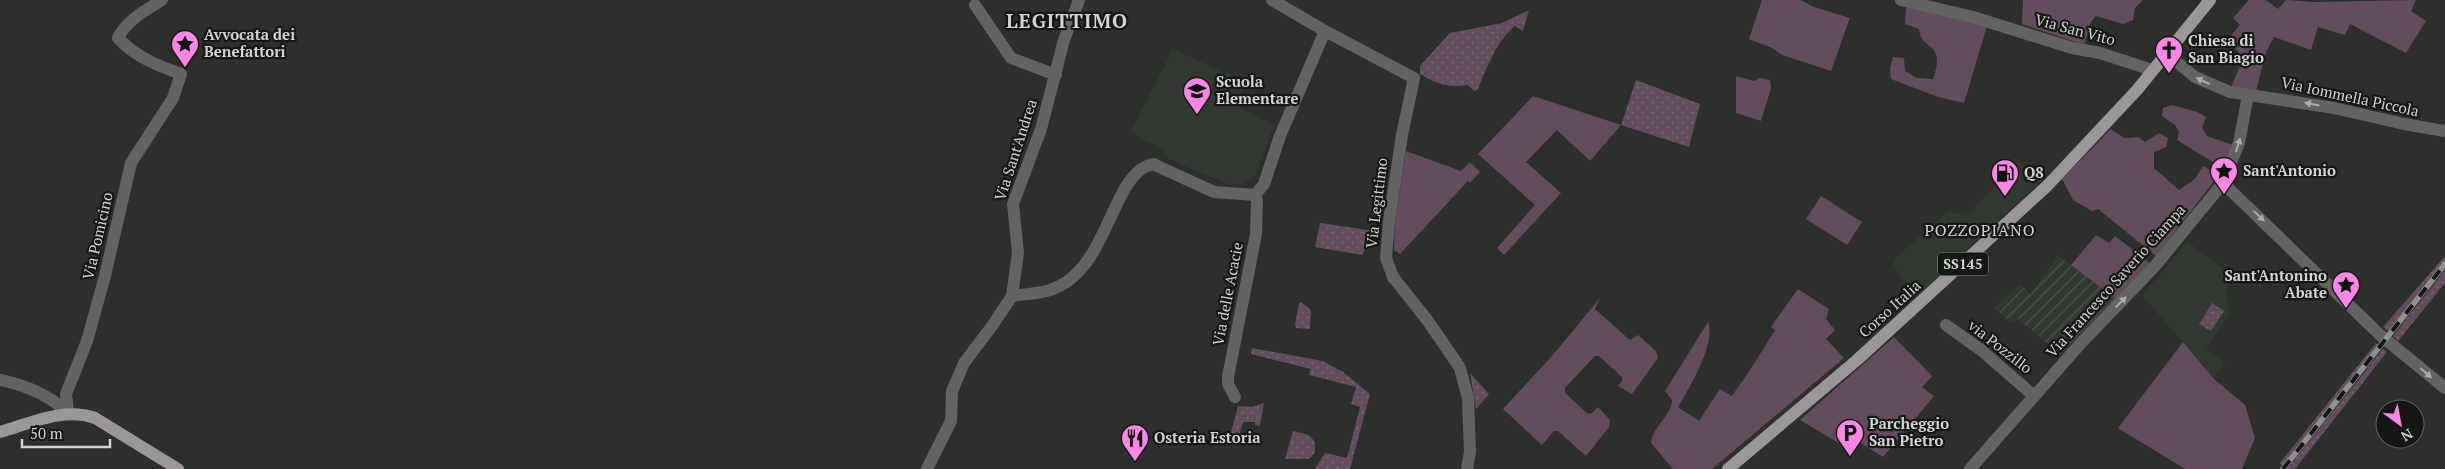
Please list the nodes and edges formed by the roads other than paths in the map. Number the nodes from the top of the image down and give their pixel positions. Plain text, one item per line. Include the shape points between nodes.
1 (162, 0) edge
2 (1079, 0) edge
3 (1272, 0) edge
4 (1901, 0) edge
5 (2210, 0) edge
6 (975, 5) dead end
7 (1325, 32) junction
8 (2166, 53) junction
9 (2152, 70) junction
10 (1056, 75) junction
11 (2248, 95) junction
12 (2445, 131) edge
13 (2223, 183) junction
14 (1255, 195) junction
15 (1012, 296) junction
16 (1946, 325) dead end
17 (0, 380) edge
18 (2445, 388) edge
19 (1235, 396) dead end
20 (2034, 396) junction
21 (68, 413) junction
22 (0, 432) edge
23 (178, 469) edge
24 (926, 469) edge
25 (1467, 469) edge
26 (1728, 469) edge
27 (1970, 469) edge

1 - 21 street, Via Pomicino via 130,22 118,38 143,59 180,74 173,98 131,163 87,341 66,394
2 - 10 street, Via Sant'Andrea via 1064,40
3 - 7 street
4 - 9 street, Via San Vito via 1965,15
5 - 8 main road, Corso Italia / SS145
6 - 10 street via 1012,58
7 - 14 street via 1280,136 1264,184
7 - 25 street, Via Legittimo via 1414,78 1402,135 1386,258 1393,277 1428,320 1460,368 1468,398 1470,452
8 - 9 main road, Corso Italia / SS145
11 -> 8 street via 2230,92 2195,77
9 - 26 main road, Corso Italia / SS145 via 2122,108 2018,214 1812,401
10 - 15 street, Via Sant'Andrea via 1041,129 1013,204 1018,252
12 -> 11 street, Via Iommella Piccola via 2334,108
13 -> 11 street, Via Francesco Saverio Ciampa via 2239,143
13 -> 18 street via 2383,337
20 -> 13 street, Via Francesco Saverio Ciampa via 2155,266
14 - 15 street via 1214,192 1153,164 1148,165 1132,178 1082,270 1050,290
14 - 19 street, Via delle Acacie via 1256,234 1228,377
15 - 24 street, Via Sant'Andrea via 964,363 952,391 950,421
16 - 20 street, via Pozzillo via 1981,350
17 - 21 street via 19,384 56,401
20 - 27 street, Via Francesco Saverio Ciampa
21 - 22 main road
21 - 23 main road via 95,418

